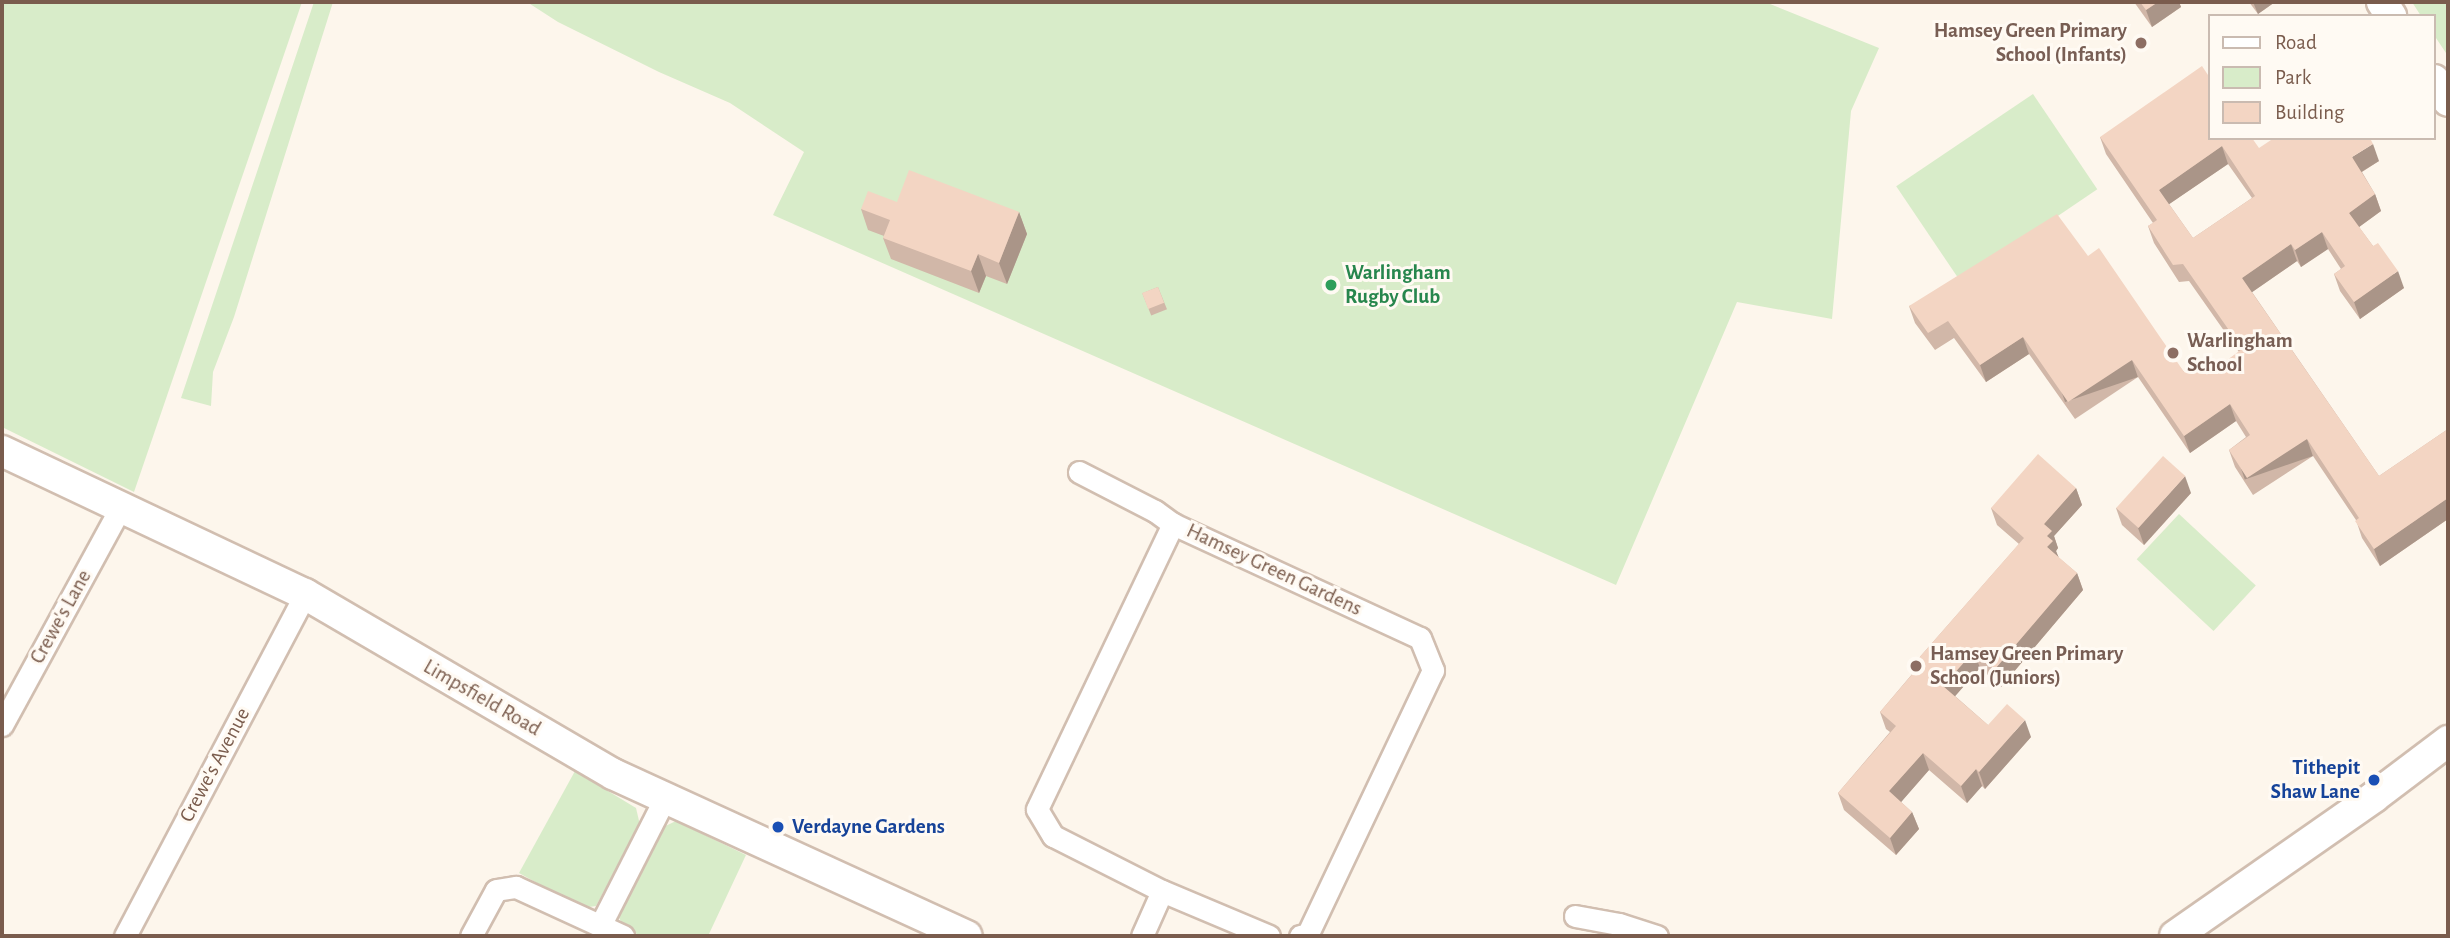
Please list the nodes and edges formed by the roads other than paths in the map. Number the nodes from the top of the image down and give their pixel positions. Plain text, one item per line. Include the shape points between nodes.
1 (2436, 83) edge
2 (2448, 101) edge
3 (2, 451) edge
4 (1079, 472) dead end
5 (120, 509) junction
6 (1173, 524) junction
7 (305, 594) junction
8 (2, 725) edge
9 (2448, 741) edge
10 (665, 798) junction
11 (1162, 891) junction
12 (1575, 916) dead end
13 (601, 924) junction
14 (125, 936) edge
15 (471, 936) edge
16 (623, 936) edge
17 (967, 936) edge
18 (1142, 936) edge
19 (1269, 936) edge
20 (1300, 936) edge
21 (1657, 936) edge
22 (2175, 936) edge

1 - 2 main road
3 - 5 main road, Limpsfield Road
4 - 6 street
5 - 7 main road, Limpsfield Road
5 - 8 street, Crewe's Lane
6 - 11 street, Hamsey Green Gardens via 1037,808 1053,836
6 - 20 street, Hamsey Green Gardens via 1420,638 1433,670 1307,935
7 - 10 main road, Limpsfield Road via 613,774
7 - 14 street, Crewe's Avenue
9 - 22 main road
10 - 13 street
10 - 17 main road, Limpsfield Road
11 - 18 street
11 - 19 street, Hamsey Green Gardens
12 - 21 street
13 - 15 street via 516,887 496,890
13 - 16 street

